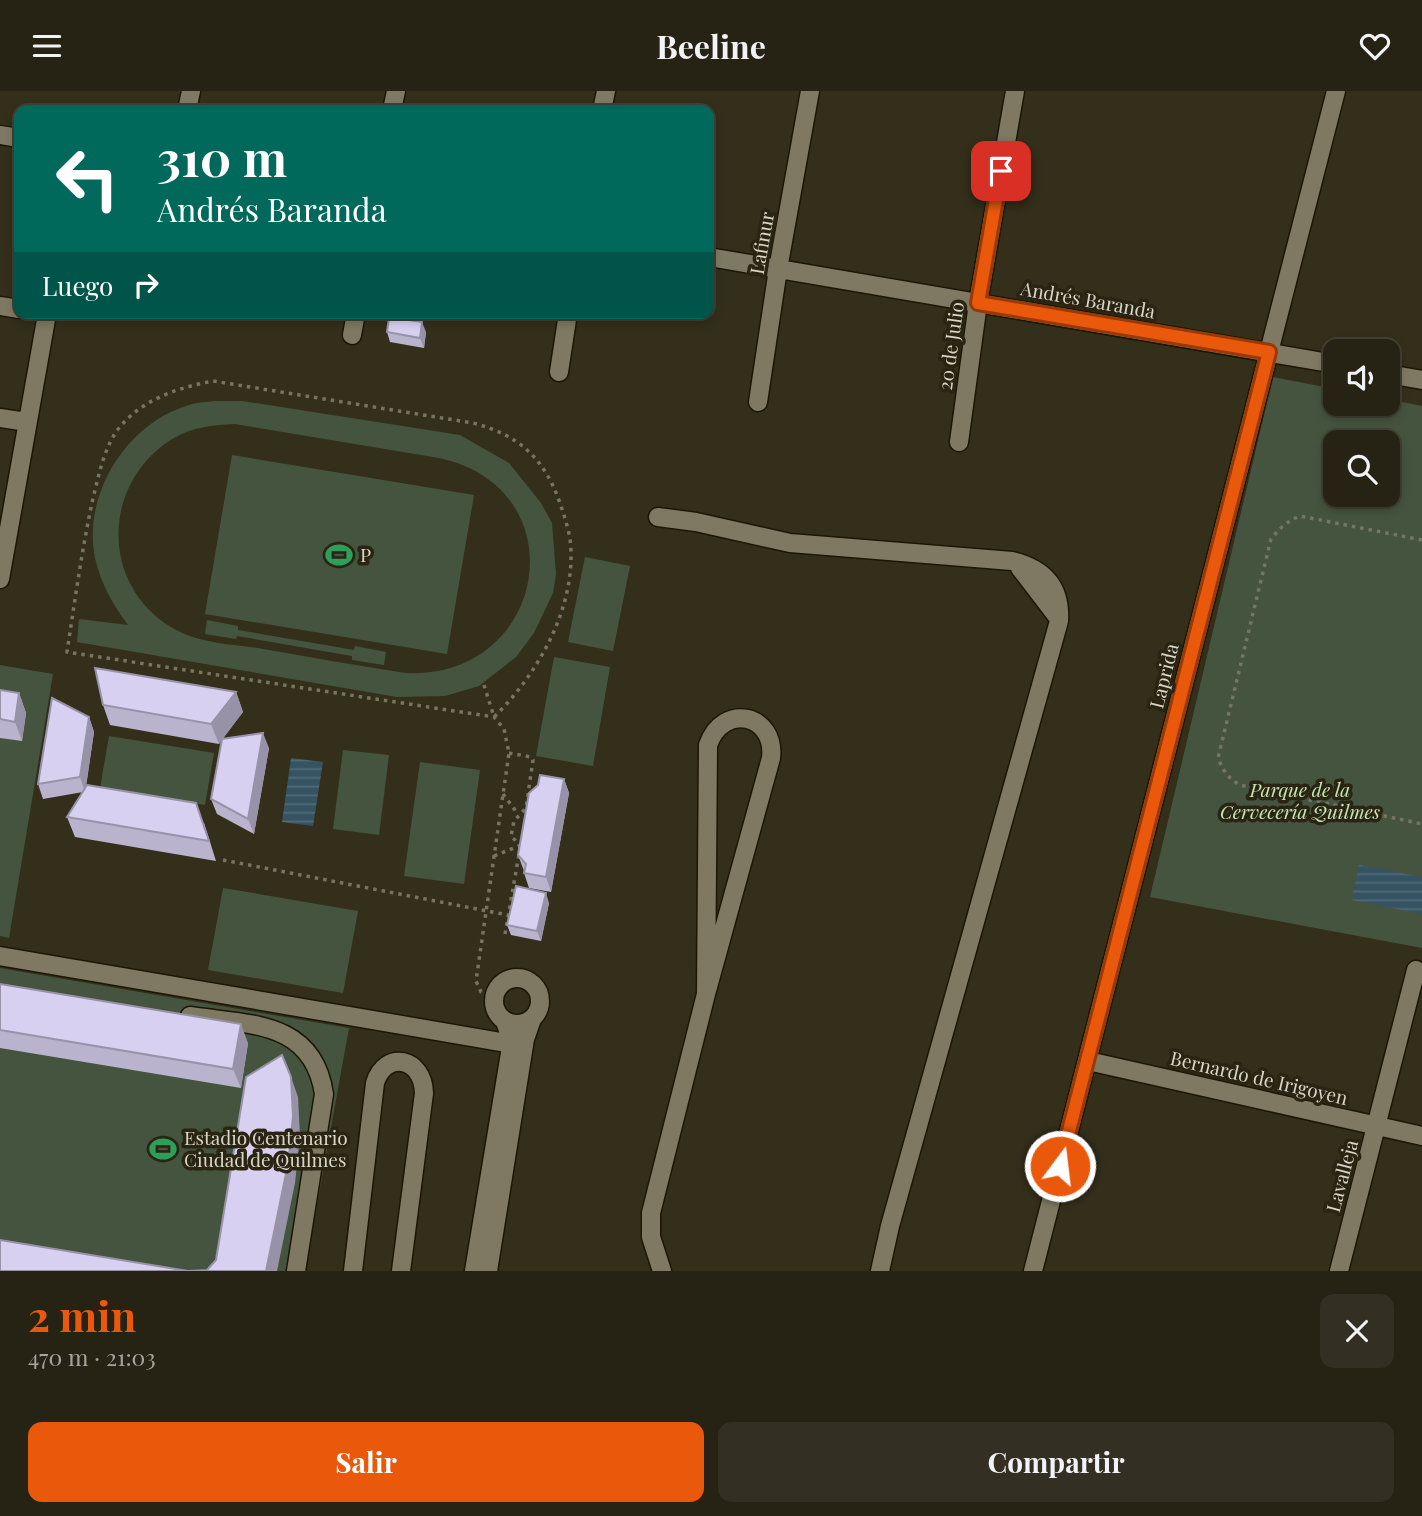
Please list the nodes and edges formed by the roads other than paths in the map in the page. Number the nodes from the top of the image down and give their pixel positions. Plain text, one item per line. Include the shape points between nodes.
1 (810, 91) edge
2 (1015, 91) edge
3 (1336, 91) edge
4 (714, 258) edge
5 (778, 269) junction
6 (978, 303) junction
7 (46, 319) edge
8 (355, 319) edge
9 (567, 319) edge
10 (352, 335) dead end
11 (1269, 352) junction
12 (1323, 362) edge
13 (559, 372) dead end
14 (1400, 376) edge
15 (1422, 380) edge
16 (758, 402) dead end
17 (0, 418) edge
18 (27, 422) junction
19 (959, 442) dead end
20 (658, 517) dead end
21 (4, 530) edge
22 (0, 579) edge
23 (0, 956) edge
24 (1416, 970) dead end
25 (706, 994) junction
26 (179, 1014) edge
27 (532, 1019) junction
28 (505, 1021) junction
29 (518, 1045) junction
30 (1088, 1061) junction
31 (1378, 1127) junction
32 (1422, 1136) edge
33 (296, 1271) edge
34 (353, 1271) edge
35 (401, 1271) edge
36 (474, 1271) edge
37 (488, 1271) edge
38 (662, 1271) edge
39 (880, 1271) edge
40 (1033, 1271) edge
41 (1339, 1271) edge

1 - 5 street, Lafinur
2 - 6 street, 20 de Julio
3 - 11 street, Laprida
4 - 5 street, Andrés Baranda
5 - 6 street, Andrés Baranda
5 - 16 street, Lafinur
6 - 11 street, Andrés Baranda
6 - 19 street, 20 de Julio
7 - 18 street
8 - 10 street
9 - 13 street
11 - 12 street, Andrés Baranda
11 - 30 street, Laprida
14 - 15 street
17 - 18 street
18 - 21 street
20 - 39 street via 790,543 1012,561 1041,592 1059,621
21 - 22 street
23 - 29 street
24 - 31 street, Lavalleja
25 - 25 street via 771,758 765,730 745,719 731,718 719,725 708,745
25 - 38 street via 651,1213 651,1237
26 - 33 street via 275,1029 303,1048 322,1078 324,1094
27 - 28 street via 519,1024
27 - 28 street via 540,1007 536,987 518,977 505,980 493,997 495,1011
27 - 29 street
28 - 29 street
29 - 36 street
29 - 37 street
30 - 31 street, Bernardo de Irigoyen
30 - 40 street, Laprida
31 - 32 street, Bernardo de Irigoyen
31 - 41 street, Lavalleja
34 - 35 street via 375,1083 378,1072 401,1062 414,1066 423,1079 424,1093

